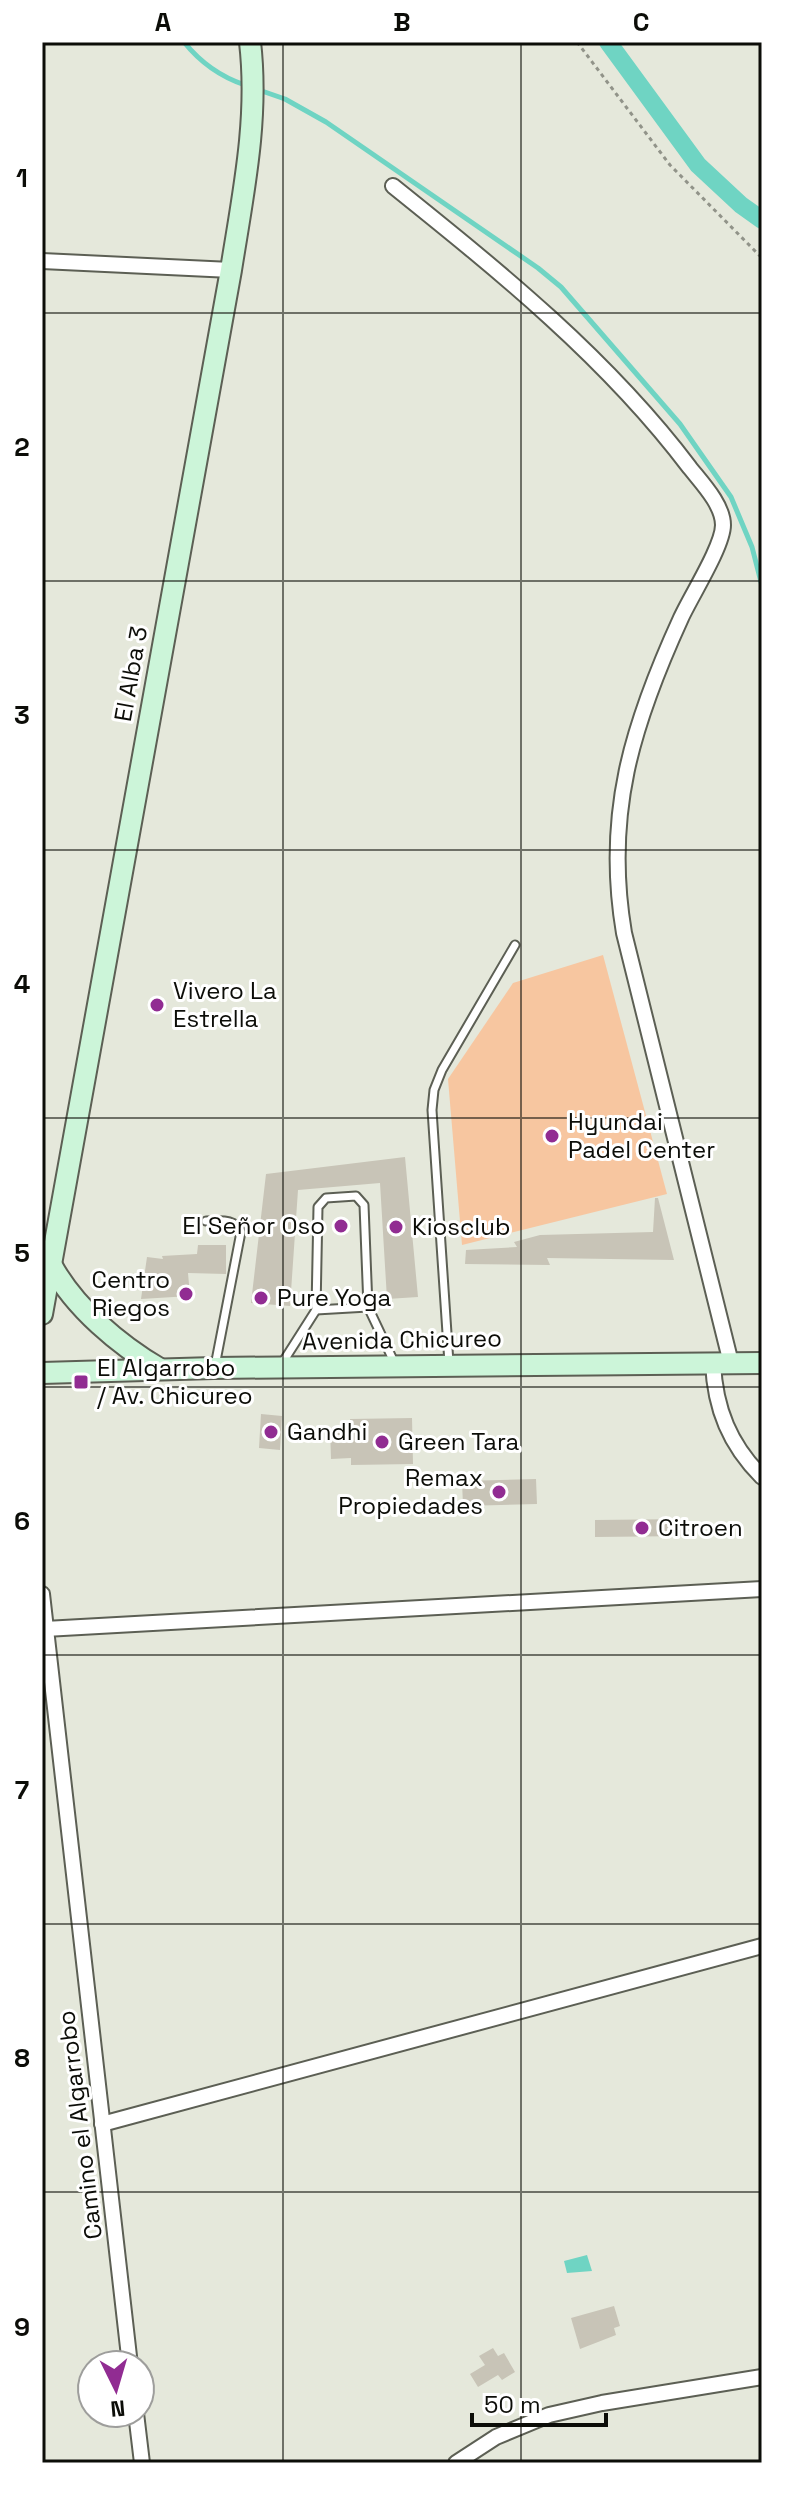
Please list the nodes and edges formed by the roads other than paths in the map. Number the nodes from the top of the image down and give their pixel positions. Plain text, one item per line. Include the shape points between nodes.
1 (250, 42) edge
2 (393, 186) dead end
3 (42, 261) edge
4 (231, 270) junction
5 (515, 945) dead end
6 (206, 1221) dead end
7 (52, 1266) junction
8 (76, 1301) junction
9 (368, 1307) junction
10 (316, 1310) junction
11 (43, 1311) edge
12 (722, 1363) junction
13 (762, 1363) edge
14 (396, 1366) junction
15 (450, 1366) junction
16 (214, 1368) junction
17 (279, 1368) junction
18 (160, 1369) junction
19 (42, 1373) edge
20 (762, 1477) edge
21 (762, 1589) edge
22 (42, 1594) edge
23 (45, 1629) junction
24 (46, 1673) edge
25 (762, 1946) edge
26 (102, 2124) junction
27 (128, 2349) edge
28 (762, 2377) edge
29 (138, 2429) edge
30 (142, 2463) edge
31 (456, 2463) edge

1 - 4 street, El Alba 3 via 250,145
2 - 12 street via 595,359 684,460 722,518 719,545 663,658 630,753 616,865 624,933
3 - 4 street
4 - 7 street, El Alba 3
5 - 15 lane via 434,1090
6 - 16 lane via 232,1221 241,1232
7 - 8 street
7 - 11 street, El Alba 3
8 - 11 street
8 - 18 street
9 - 10 lane
9 - 10 lane via 364,1205 356,1196 341,1195 326,1198 318,1207
9 - 14 lane
10 - 17 lane
12 - 13 street, Avenida Chicureo
12 - 15 street, Avenida Chicureo
12 - 20 street via 716,1397 727,1430
14 - 15 street, Avenida Chicureo
14 - 17 street, Avenida Chicureo
16 - 17 street, Avenida Chicureo
16 - 18 street, Avenida Chicureo
18 - 19 street, Avenida Chicureo
21 - 23 street
22 - 23 street, Camino el Algarrobo
23 - 24 street, Camino el Algarrobo
24 - 26 street, Camino el Algarrobo
25 - 26 street
26 - 27 street, Camino el Algarrobo
28 - 31 street via 549,2415 496,2437
29 - 30 street

